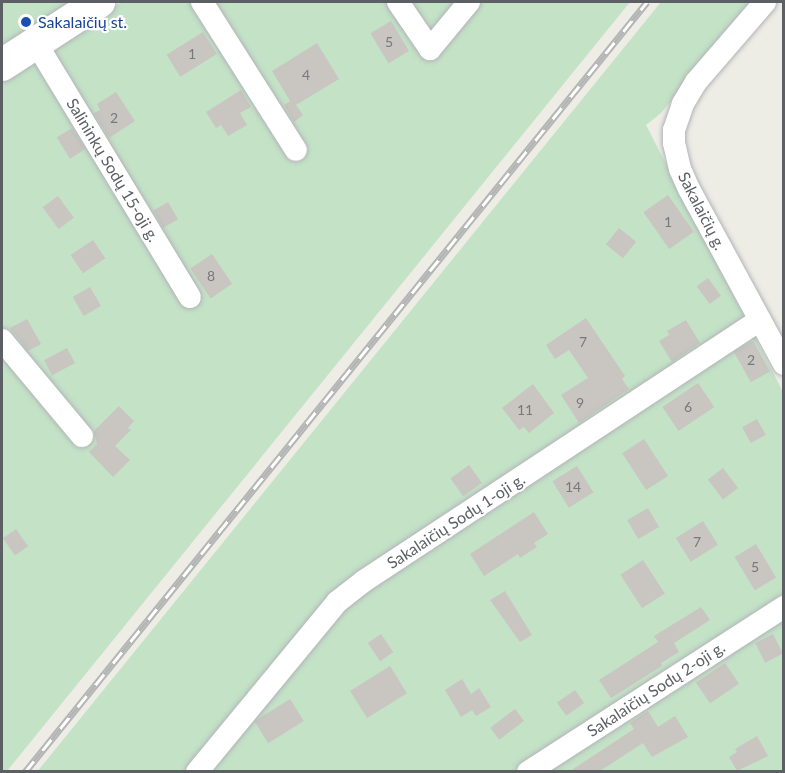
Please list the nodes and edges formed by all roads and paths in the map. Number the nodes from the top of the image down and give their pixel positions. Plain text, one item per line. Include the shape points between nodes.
1 (99, 2) edge
2 (202, 2) edge
3 (398, 2) edge
4 (469, 2) edge
5 (765, 2) edge
6 (36, 43) junction
7 (2, 65) edge
8 (296, 150) dead end
9 (190, 297) dead end
10 (760, 320) junction
11 (2, 340) edge
12 (783, 364) edge
13 (82, 435) dead end
14 (783, 607) edge
15 (197, 771) edge
16 (528, 771) edge

1 - 6 main road
2 - 8 street
3 - 4 street via 430,49
5 - 10 street, Sakalaičių g. via 696,82 674,130 680,169 689,189
6 - 7 main road
6 - 9 street, Salininkų Sodų 15-oji g.
10 - 12 street, Sakalaičių g.
10 - 15 street, Sakalaičių Sodų 1-oji g. via 337,602
11 - 13 street
14 - 16 street, Sakalaičių Sodų 2-oji g.

